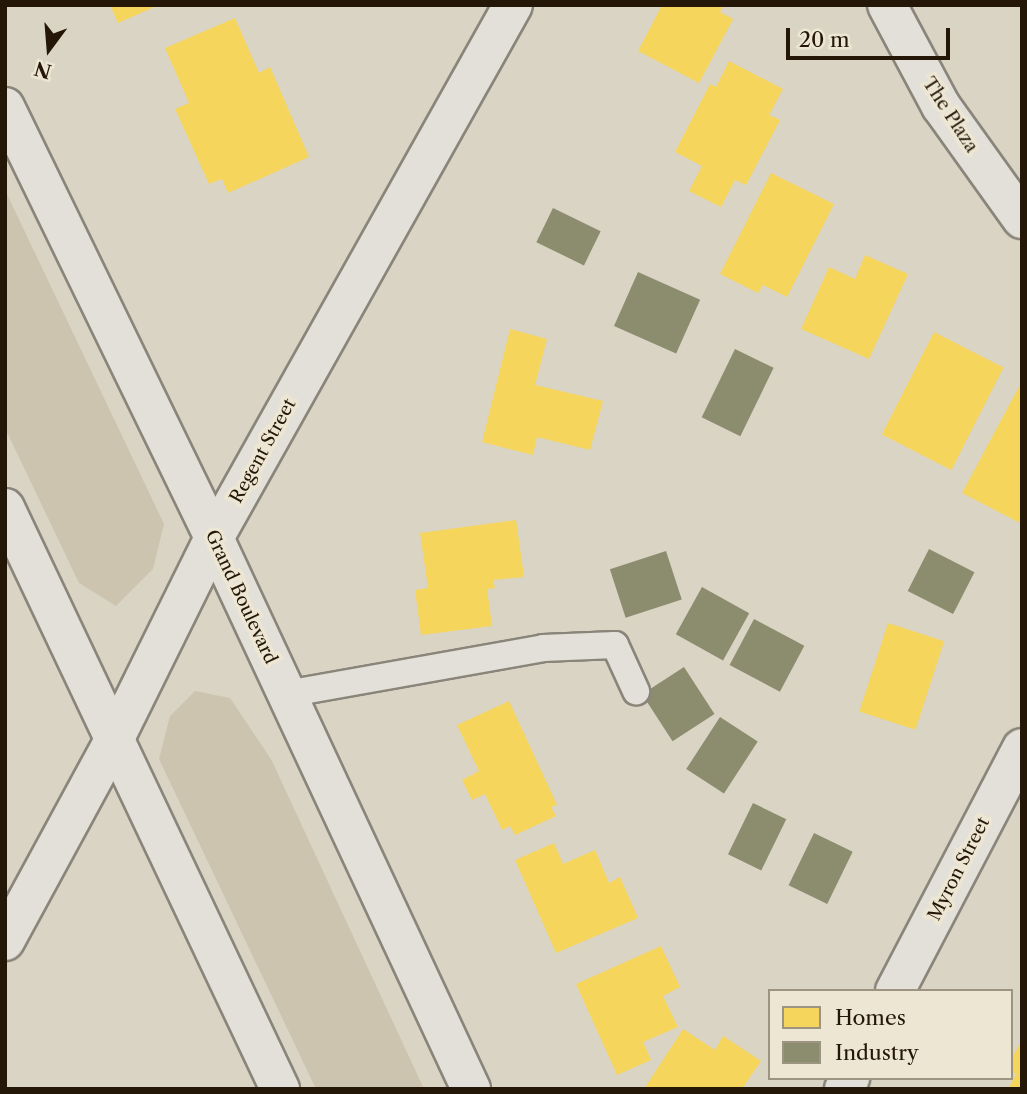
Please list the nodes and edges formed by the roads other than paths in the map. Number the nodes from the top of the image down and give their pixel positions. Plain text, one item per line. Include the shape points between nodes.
1 (513, 5) edge
2 (887, 5) edge
3 (5, 107) edge
4 (1022, 219) edge
5 (5, 508) edge
6 (214, 538) junction
7 (636, 691) dead end
8 (286, 694) junction
9 (115, 738) junction
10 (1022, 748) edge
11 (5, 941) edge
12 (896, 989) edge
13 (280, 1089) edge
14 (471, 1089) edge

1 - 6 street, Regent Street
2 - 4 street, The Plaza via 941,106
3 - 6 street, Grand Boulevard
5 - 9 street
6 - 8 street, Grand Boulevard
6 - 9 street, Regent Street
7 - 8 lane via 615,645 544,648
8 - 14 street, Grand Boulevard
9 - 11 street, Regent Street
9 - 13 street
10 - 12 street, Myron Street

